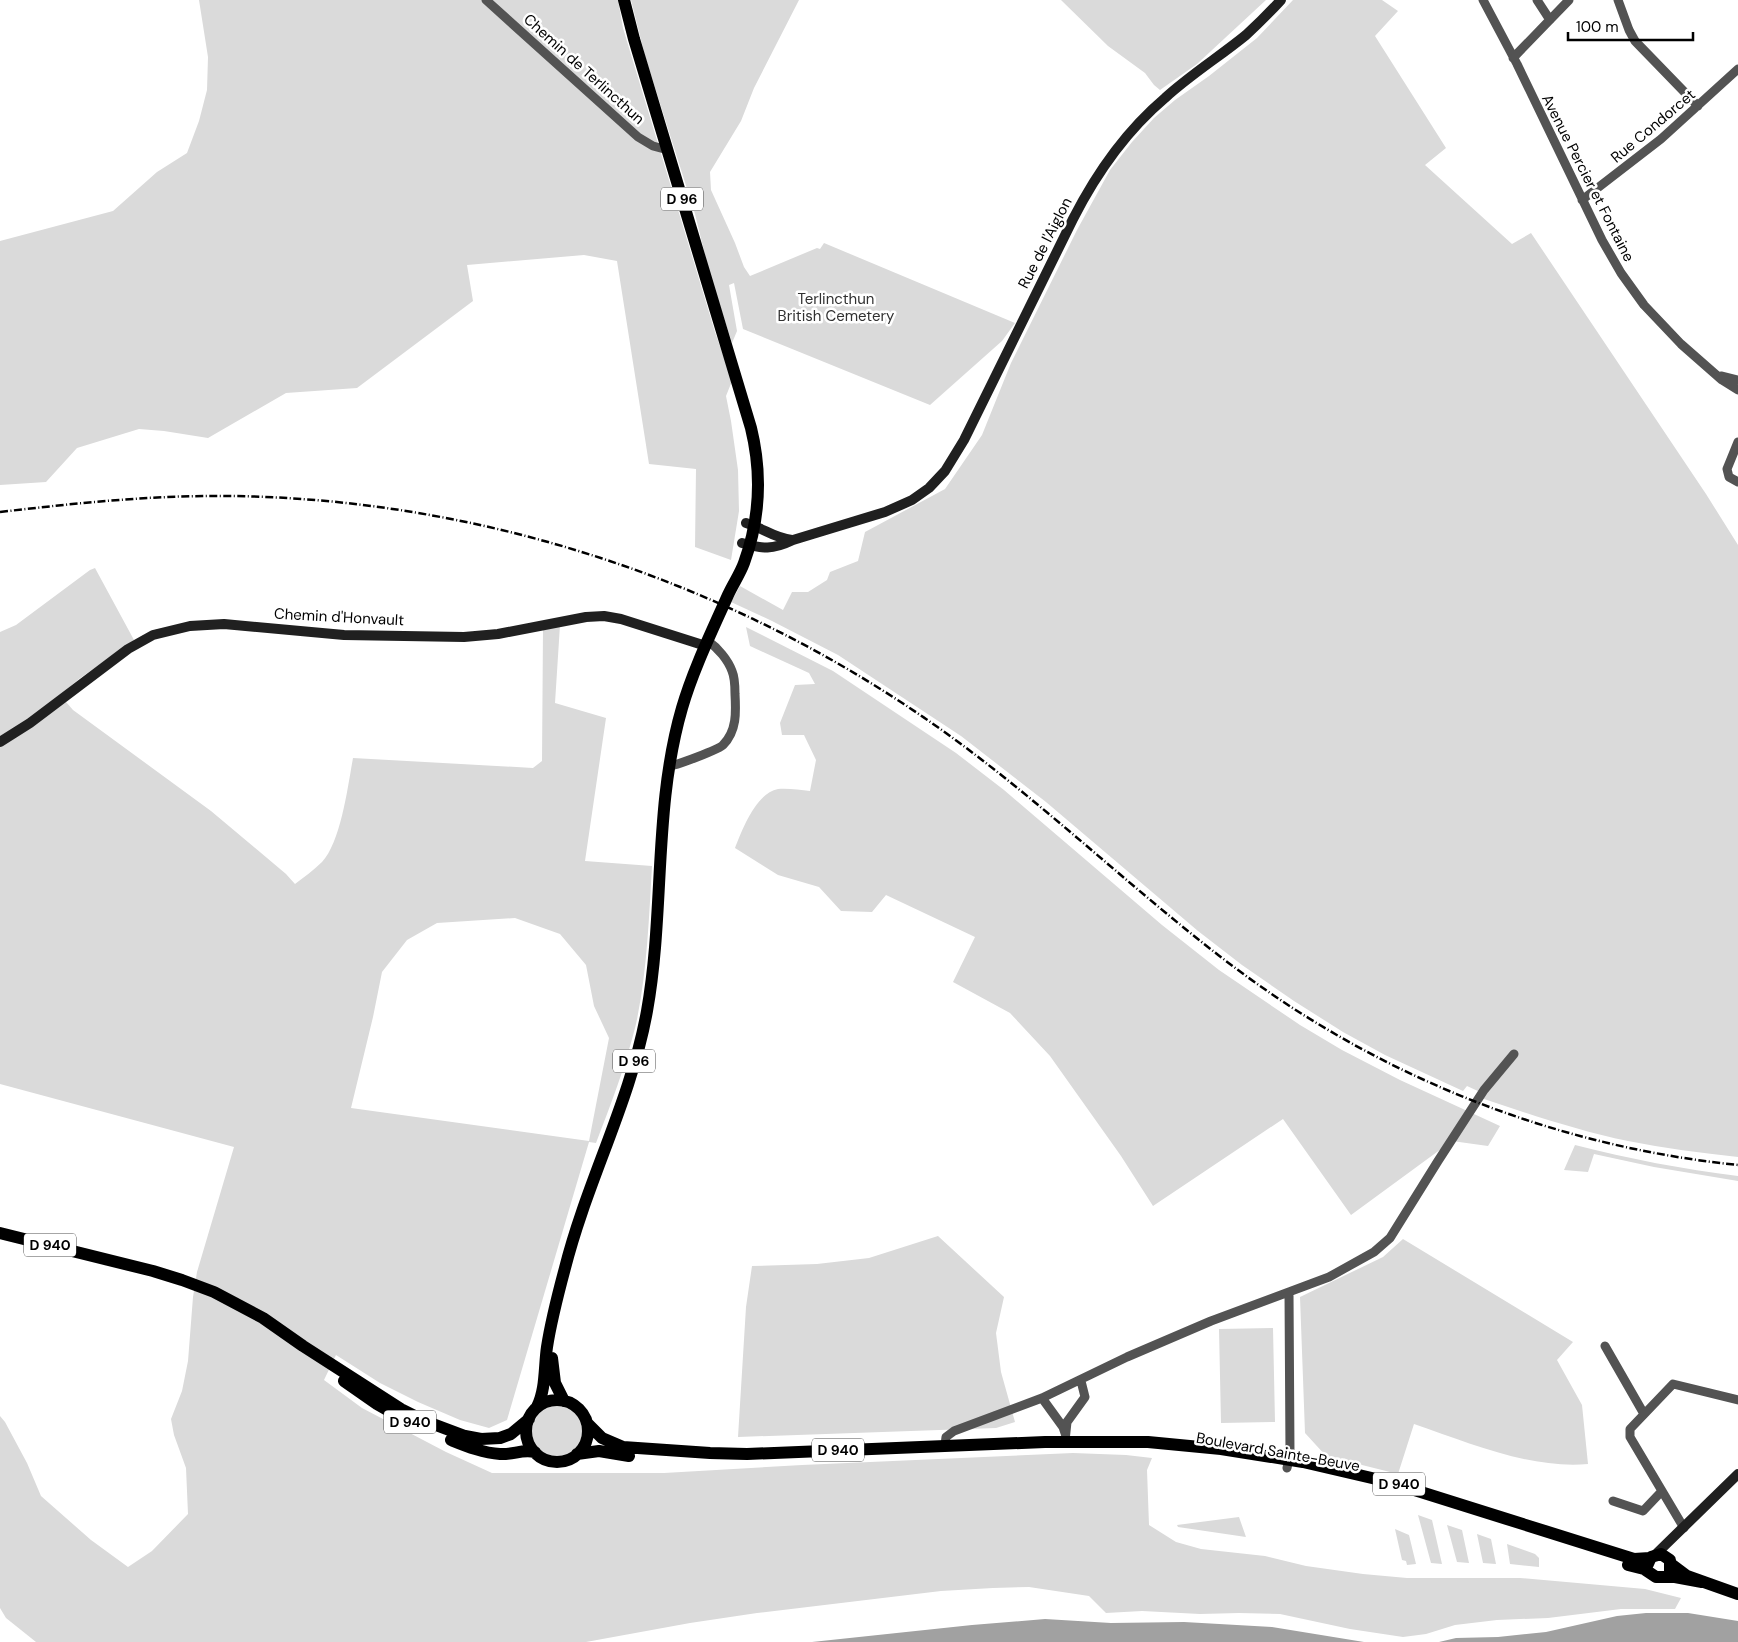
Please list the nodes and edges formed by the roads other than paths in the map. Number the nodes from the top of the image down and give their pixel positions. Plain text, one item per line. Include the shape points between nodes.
1 (486, 0) edge
2 (624, 0) edge
3 (1281, 0) edge
4 (1483, 0) edge
5 (1536, 0) edge
6 (1568, 0) edge
7 (1618, 0) edge
8 (1550, 20) junction
9 (1513, 58) junction
10 (1738, 69) edge
11 (1698, 106) junction
12 (668, 150) junction
13 (1582, 200) junction
14 (1714, 372) junction
15 (1738, 380) edge
16 (1738, 390) edge
17 (1738, 442) edge
18 (1738, 482) edge
19 (750, 524) junction
20 (793, 540) junction
21 (746, 544) junction
22 (707, 644) junction
23 (0, 742) edge
24 (669, 766) junction
25 (1514, 1054) dead end
26 (0, 1233) edge
27 (562, 1278) junction
28 (1289, 1292) junction
29 (303, 1346) junction
30 (1605, 1346) dead end
31 (1081, 1381) junction
32 (1042, 1398) junction
33 (1738, 1400) edge
34 (564, 1401) junction
35 (537, 1407) junction
36 (1644, 1414) junction
37 (529, 1419) junction
38 (587, 1423) junction
39 (1065, 1437) junction
40 (945, 1445) junction
41 (685, 1451) junction
42 (535, 1452) junction
43 (577, 1454) junction
44 (1288, 1464) junction
45 (1738, 1474) edge
46 (1662, 1491) junction
47 (1613, 1501) dead end
48 (1684, 1528) junction
49 (1673, 1539) junction
50 (1653, 1556) junction
51 (1670, 1562) junction
52 (1649, 1573) junction
53 (1663, 1577) junction
54 (1702, 1582) junction
55 (1738, 1594) edge

1 - 12 street, Chemin de Terlincthun via 638,137
2 - 12 main road, D 96
3 - 20 street, Rue de l'Aiglon via 1246,34 1163,100 1121,143 1102,169 1081,203 964,440 937,480 896,508
4 - 9 street, Avenue Percier et Fontaine
5 - 8 street
6 - 8 street
7 - 11 street via 1635,41
8 - 9 street
9 - 13 street, Avenue Percier et Fontaine
10 - 11 street, Rue Condorcet
11 - 13 street, Rue Condorcet
12 - 19 main road, D 96 via 742,397 750,459
13 - 14 street, Avenue Percier et Fontaine via 1611,256 1635,293 1681,344
14 - 15 street, Avenue Percier et Fontaine
14 - 16 street, Avenue Percier et Fontaine
17 - 18 street via 1727,472
19 - 20 street via 776,537
19 - 21 main road, D 96
20 - 21 street, Rue de l'Aiglon via 772,548
21 - 22 main road, D 96 via 742,567
22 - 23 street, Chemin d'Honvault via 621,619 598,616 464,637 344,635 224,624 190,626 153,635 128,648
22 - 24 main road, D 96 via 681,710
22 - 24 street via 723,656 733,674 736,717 733,728 718,749
24 - 27 main road, D 96 via 646,1014 639,1045
25 - 28 street via 1487,1086 1386,1242 1354,1264
26 - 29 main road, D 940 via 190,1283 249,1310
27 - 34 main road, D 96 via 552,1363 555,1383
27 - 35 main road, D 96 via 549,1337 542,1395
28 - 31 street via 1179,1334
28 - 44 street
29 - 37 main road, D 940 via 401,1409 465,1436 500,1438 515,1432
29 - 42 main road, D 940 via 348,1384 415,1424 489,1452
30 - 36 street
31 - 32 street
31 - 39 street via 1084,1398 1069,1418
32 - 39 street via 1063,1427
32 - 40 street via 954,1431 946,1437
33 - 36 street via 1673,1384
34 - 35 main road via 548,1401
34 - 38 main road via 579,1409
35 - 37 main road
36 - 46 street via 1631,1427 1629,1434
37 - 42 main road via 527,1436
38 - 41 main road, D 940 via 599,1436 618,1446
38 - 43 main road via 586,1441
39 - 40 main road, Boulevard Sainte-Beuve / D 940
39 - 44 main road, Boulevard Sainte-Beuve / D 940 via 1097,1442 1189,1445
40 - 41 main road, Boulevard Sainte-Beuve / D 940 via 747,1454
41 - 43 main road, D 940 via 636,1457 599,1451
42 - 43 main road via 556,1461
44 - 50 main road, Boulevard Sainte-Beuve / D 940 via 1353,1473 1407,1487 1634,1559
44 - 52 main road, Boulevard Sainte-Beuve / D 940 via 1406,1493
45 - 48 street
46 - 47 street via 1643,1511
46 - 48 street
48 - 49 street
49 - 50 street
49 - 51 street via 1669,1549
50 - 51 main road via 1664,1555
50 - 52 main road via 1647,1566
51 - 53 main road via 1669,1573
51 - 54 main road via 1680,1572
52 - 53 main road via 1656,1578
53 - 54 main road
54 - 55 main road

